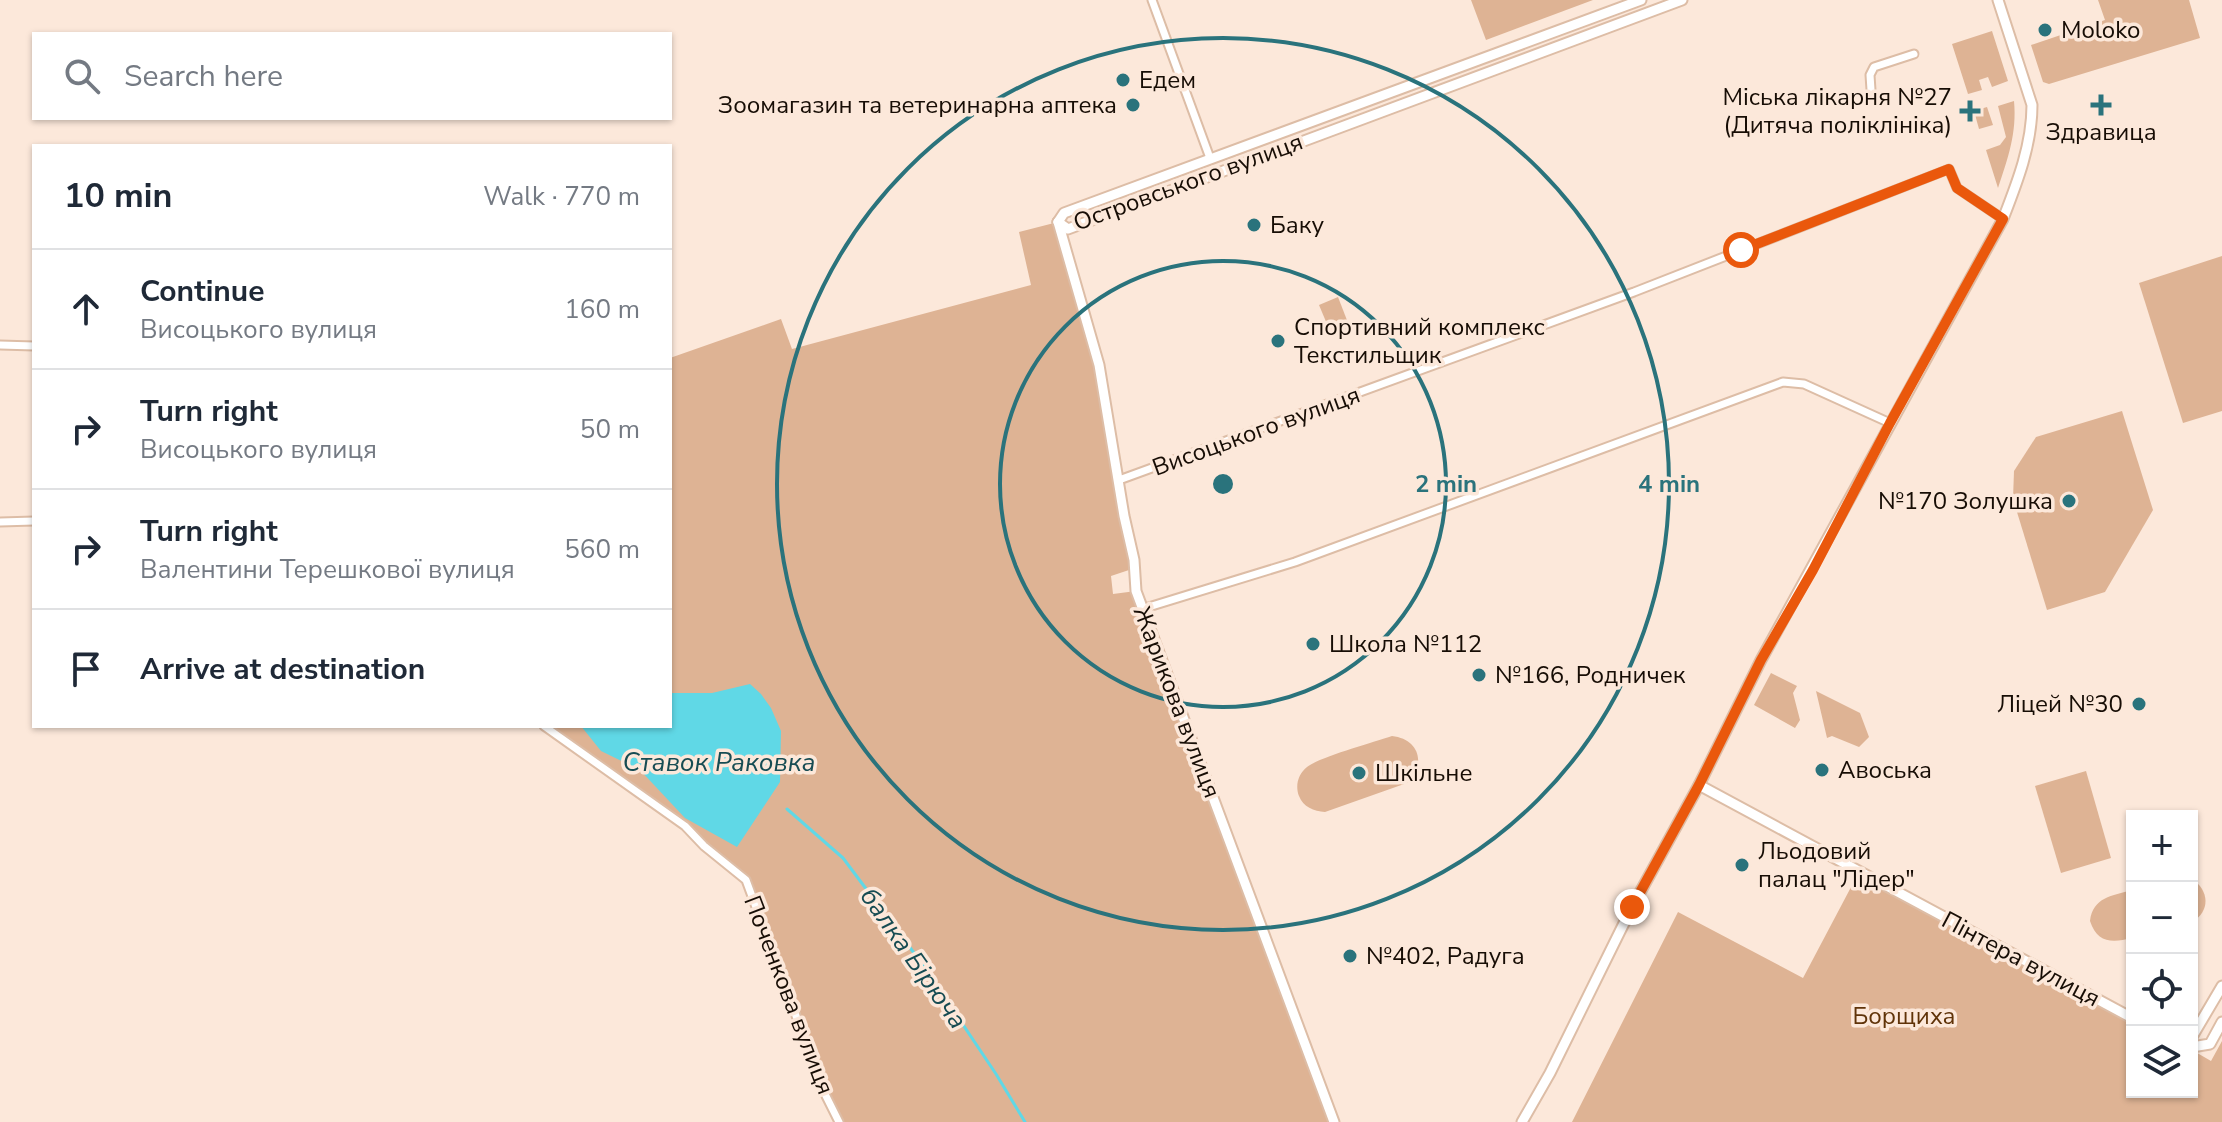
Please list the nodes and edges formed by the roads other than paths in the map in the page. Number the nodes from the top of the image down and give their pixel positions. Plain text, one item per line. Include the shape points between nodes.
1 (1152, 0) edge
2 (1641, 0) edge
3 (1682, 0) edge
4 (1998, 0) edge
5 (1914, 54) dead end
6 (1871, 90) dead end
7 (1210, 158) junction
8 (2003, 219) junction
9 (1058, 222) junction
10 (0, 345) edge
11 (32, 346) edge
12 (1890, 423) junction
13 (1119, 480) junction
14 (32, 521) edge
15 (0, 522) edge
16 (1142, 609) junction
17 (547, 728) edge
18 (1699, 785) junction
19 (2222, 986) edge
20 (2126, 1015) edge
21 (2222, 1022) edge
22 (2198, 1027) edge
23 (2198, 1046) edge
24 (839, 1122) edge
25 (1334, 1122) edge
26 (1522, 1122) edge

1 - 7 street
2 - 7 street, Островського вулиця
3 - 9 street, Островського вулиця via 1068,229
4 - 8 street via 2032,105 2026,150
5 - 6 street via 1874,67
7 - 9 street, Островського вулиця via 1064,213
8 - 12 street
8 - 13 street, Висоцького вулиця via 1957,188 1949,169 1634,292
9 - 13 street, Жарикова вулиця via 1099,365
10 - 11 street
12 - 16 street via 1804,384 1783,382 1295,562
12 - 18 street
13 - 16 street, Жарикова вулиця
14 - 15 street
16 - 25 street, Жарикова вулиця
17 - 24 street, Поченкова вулиця via 685,826 746,880
18 - 20 street, Пінтера вулиця
18 - 26 street
19 - 22 street
21 - 23 street via 2210,1044

